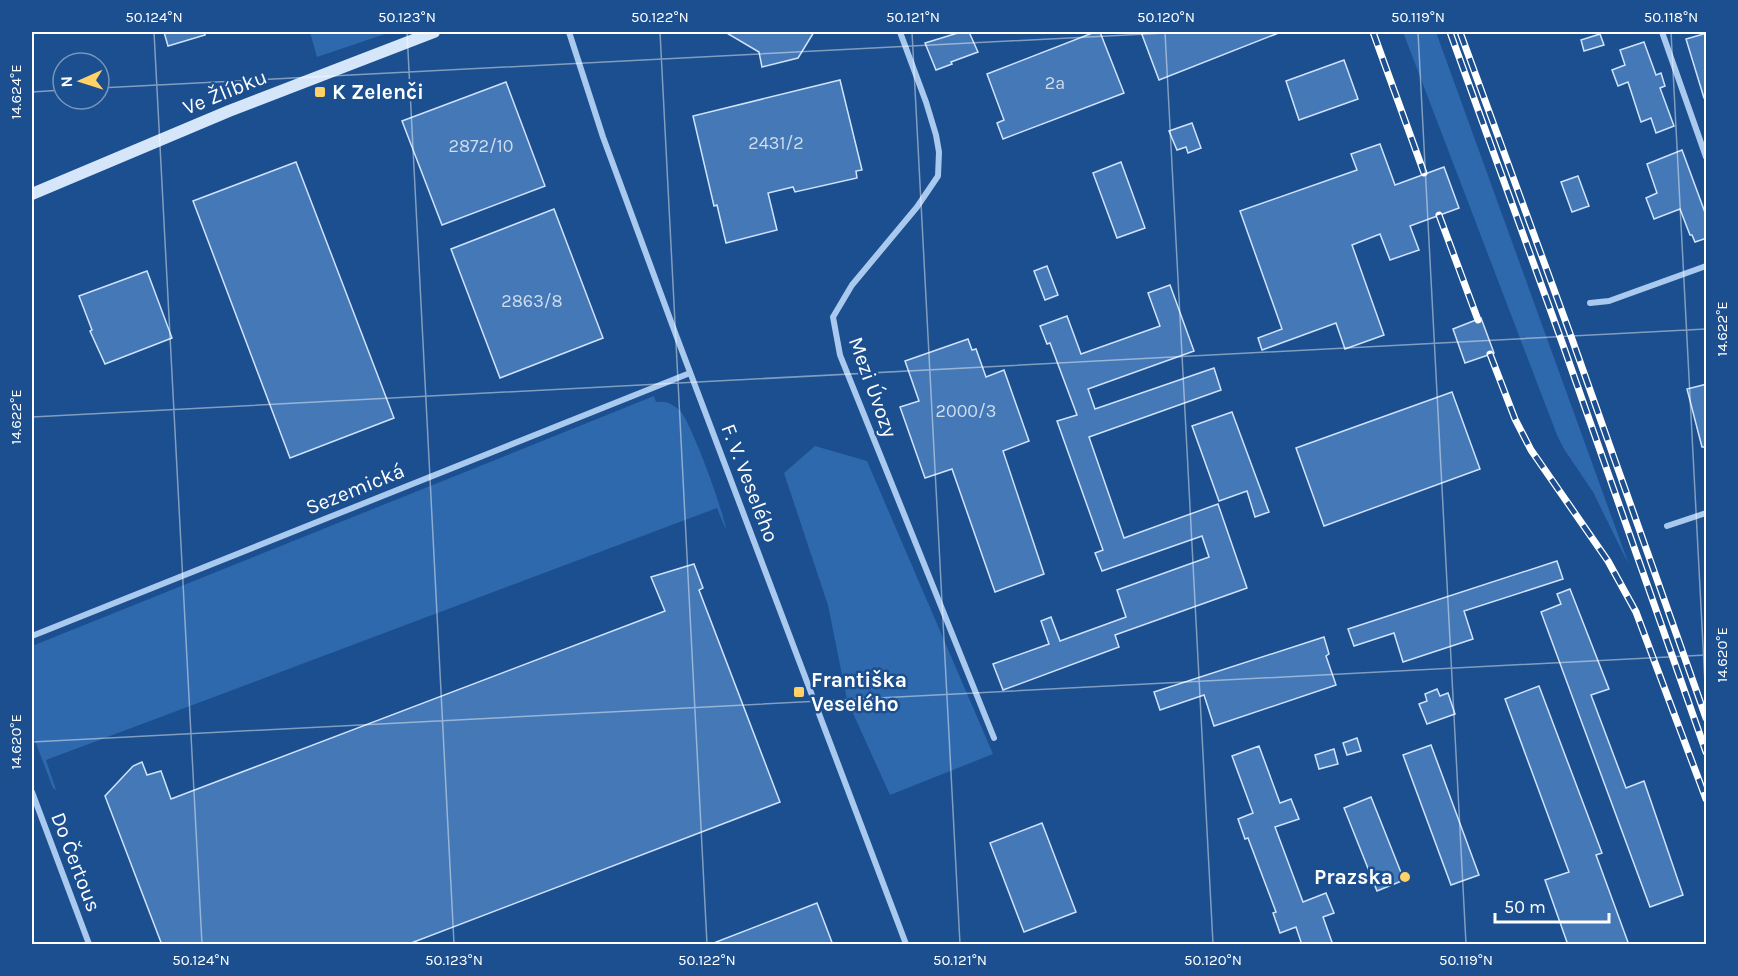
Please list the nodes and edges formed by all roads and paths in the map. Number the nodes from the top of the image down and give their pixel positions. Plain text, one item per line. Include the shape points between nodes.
1 (434, 32) edge
2 (569, 32) edge
3 (900, 32) edge
4 (1662, 32) edge
5 (1707, 157) edge
6 (32, 194) edge
7 (1707, 266) edge
8 (1590, 303) dead end
9 (690, 373) junction
10 (1707, 513) edge
11 (1667, 525) dead end
12 (32, 636) edge
13 (994, 738) dead end
14 (32, 792) edge
15 (89, 945) edge
16 (906, 945) edge

1 - 6 street, Ve Žlíbku via 229,111
2 - 9 street, F. V. Veselého
3 - 13 street, Mezi Úvozy via 936,135 938,176 852,285 833,317 840,355
4 - 5 street
7 - 8 street via 1609,301
9 - 12 street, Sezemická
9 - 16 street, F. V. Veselého
10 - 11 street
14 - 15 street, Do Čertous

